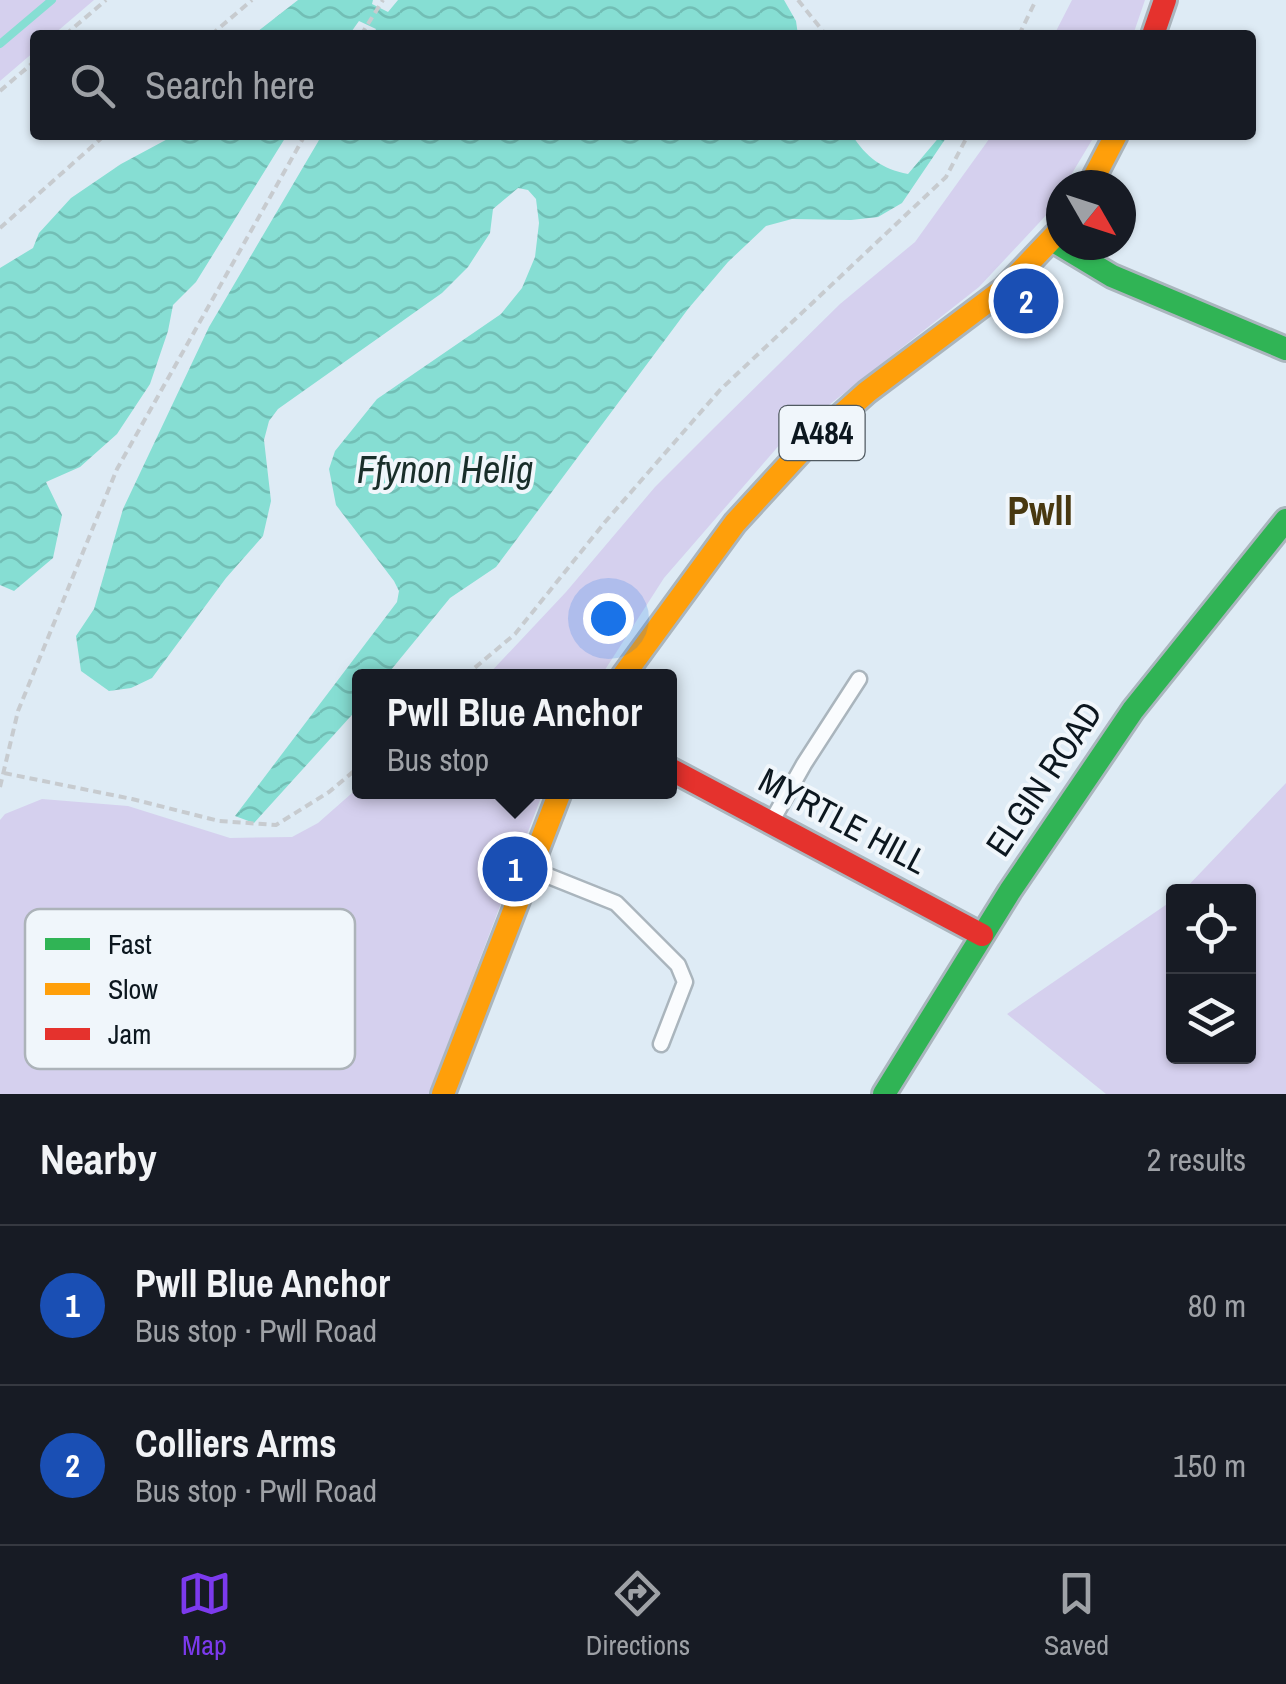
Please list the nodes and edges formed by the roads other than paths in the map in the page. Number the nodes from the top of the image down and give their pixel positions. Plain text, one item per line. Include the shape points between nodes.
1 (1166, 0) edge
2 (1155, 30) edge
3 (1113, 140) edge
4 (1098, 170) edge
5 (1046, 245) edge
6 (1091, 260) edge
7 (1286, 349) edge
8 (1286, 520) edge
9 (628, 669) edge
10 (859, 679) dead end
11 (677, 773) edge
12 (557, 799) edge
13 (771, 823) junction
14 (530, 869) junction
15 (982, 935) junction
16 (661, 1044) dead end
17 (443, 1094) edge
18 (884, 1094) edge

1 - 2 street
3 - 4 street
5 - 9 street, A484 via 1004,290 803,449 736,523
6 - 7 street via 1112,276
8 - 15 street, ELGIN ROAD via 1133,710
10 - 13 lane
11 - 13 street, MYRTLE HILL
12 - 14 street
13 - 15 street, MYRTLE HILL
14 - 16 lane via 616,902 678,966 685,982
14 - 17 street
15 - 18 street, ELGIN ROAD

